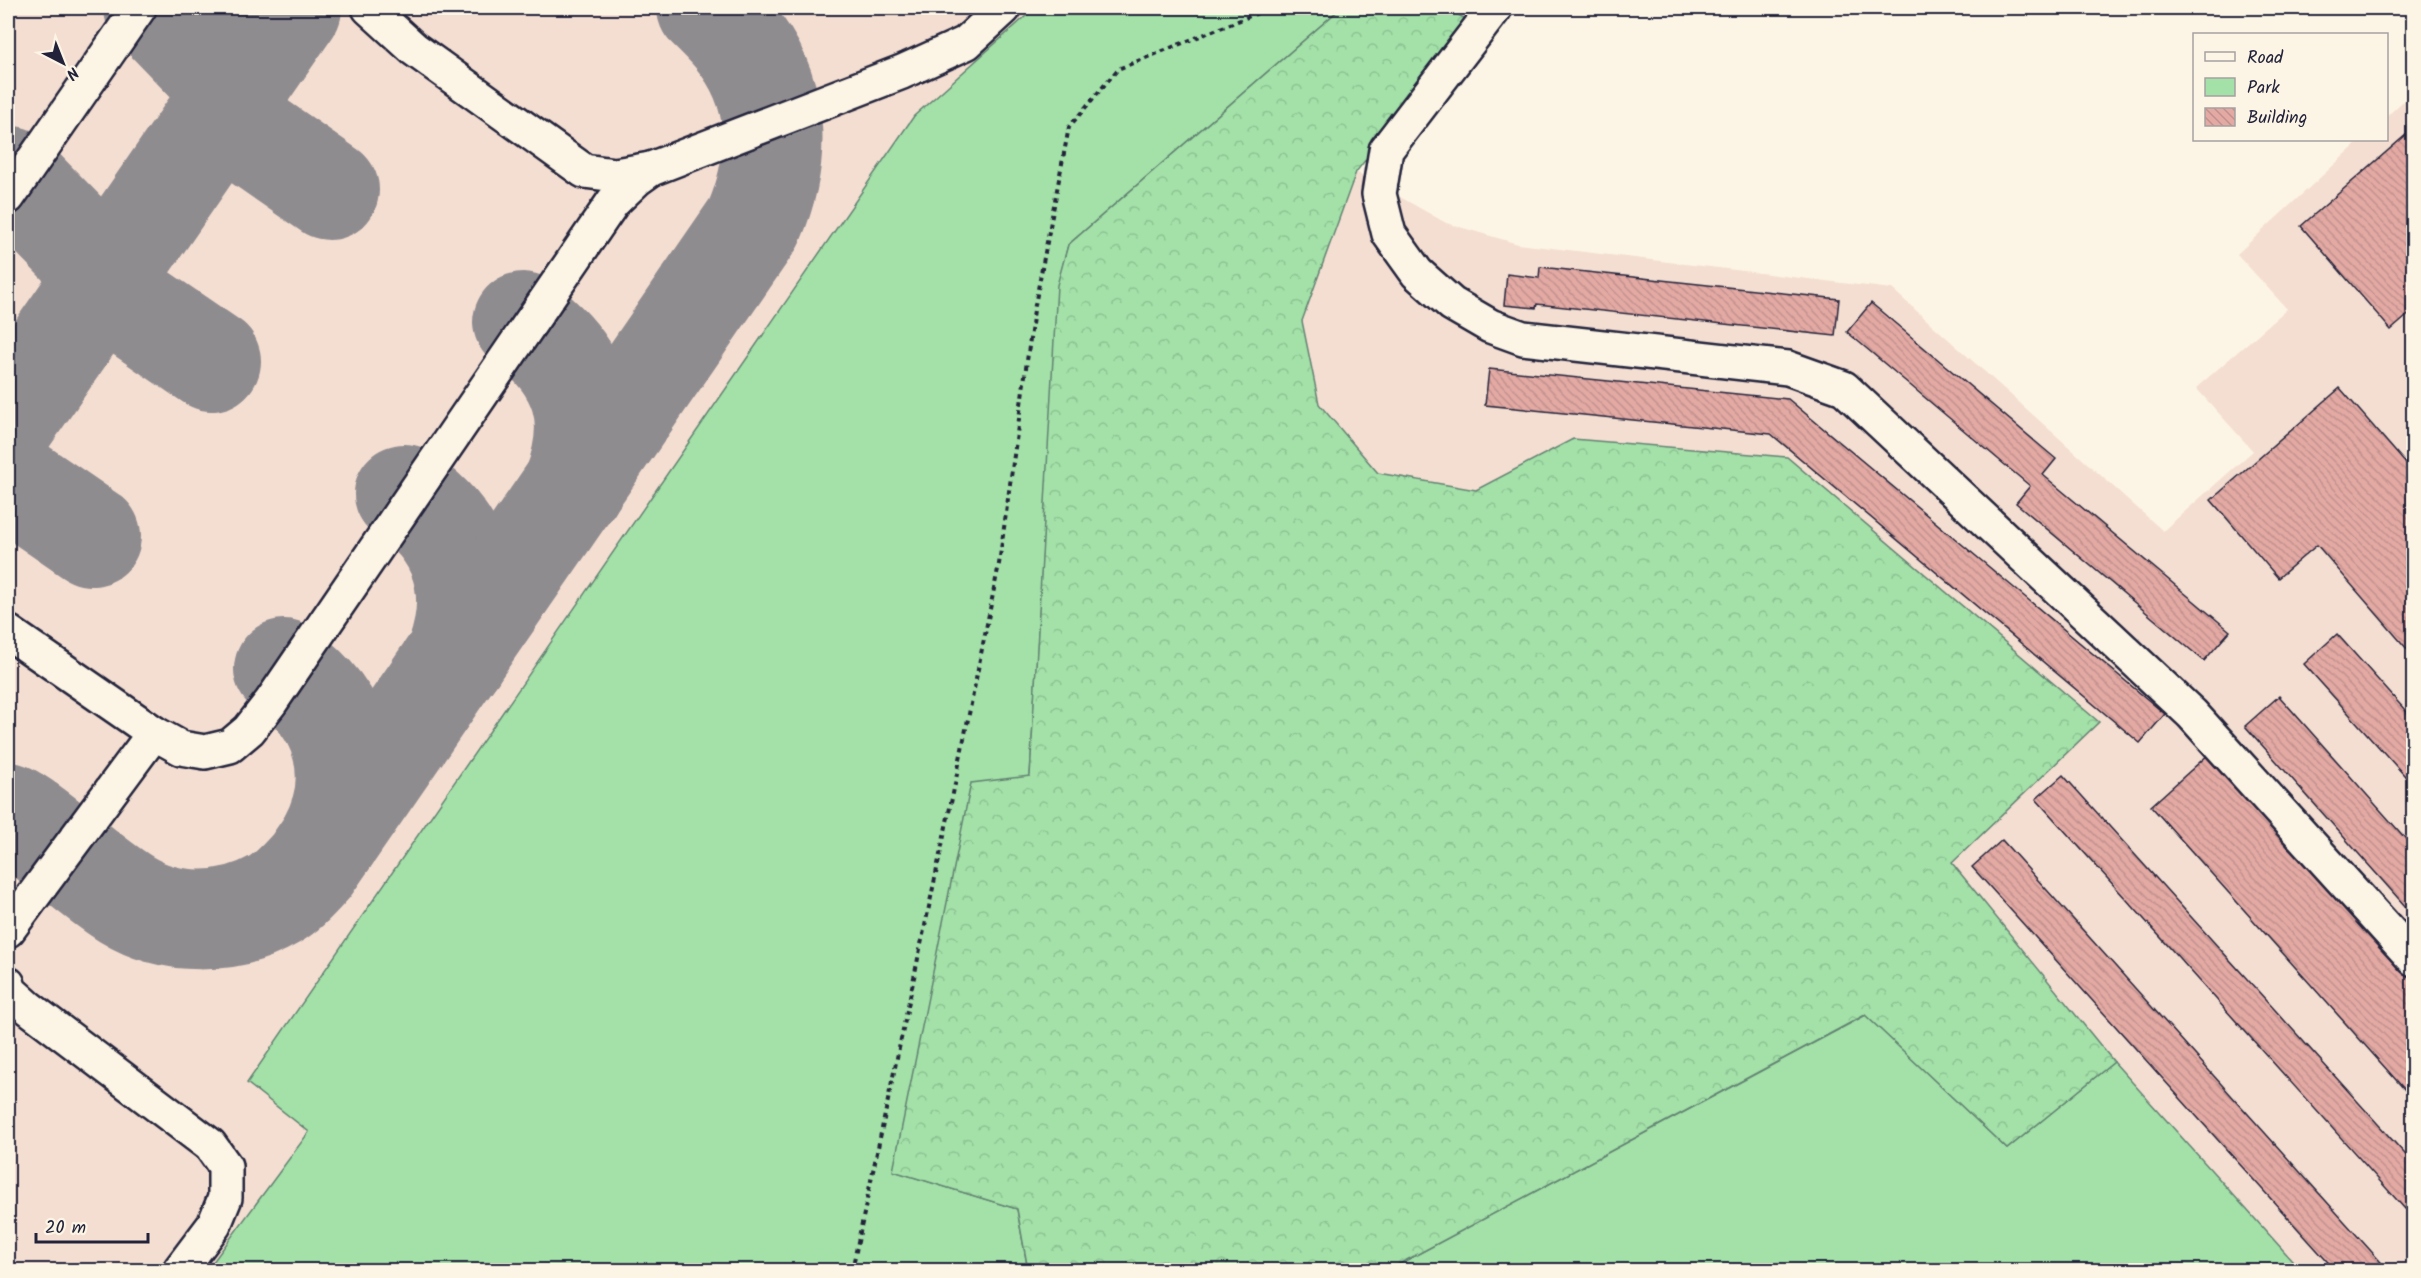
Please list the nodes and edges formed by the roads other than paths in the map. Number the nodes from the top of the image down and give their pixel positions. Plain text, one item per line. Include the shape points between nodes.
1 (139, 8) edge
2 (369, 8) edge
3 (1004, 8) edge
4 (1495, 8) edge
5 (651, 169) junction
6 (8, 197) edge
7 (8, 632) edge
8 (154, 733) junction
9 (8, 930) edge
10 (2414, 959) edge
11 (8, 984) edge
12 (180, 1270) edge

1 - 6 street
2 - 5 street via 414,49 584,171 615,175
3 - 5 street via 966,43 902,72
4 - 10 street via 1386,150 1379,194 1389,234 1417,273 1452,304 1490,326 1523,338 1788,368 1844,387 2192,714
5 - 8 street via 613,202 332,616 249,730 230,746 205,752 181,748
7 - 8 street
8 - 9 street
11 - 12 street via 9,990 29,1008 210,1145 225,1166 225,1198 214,1226

